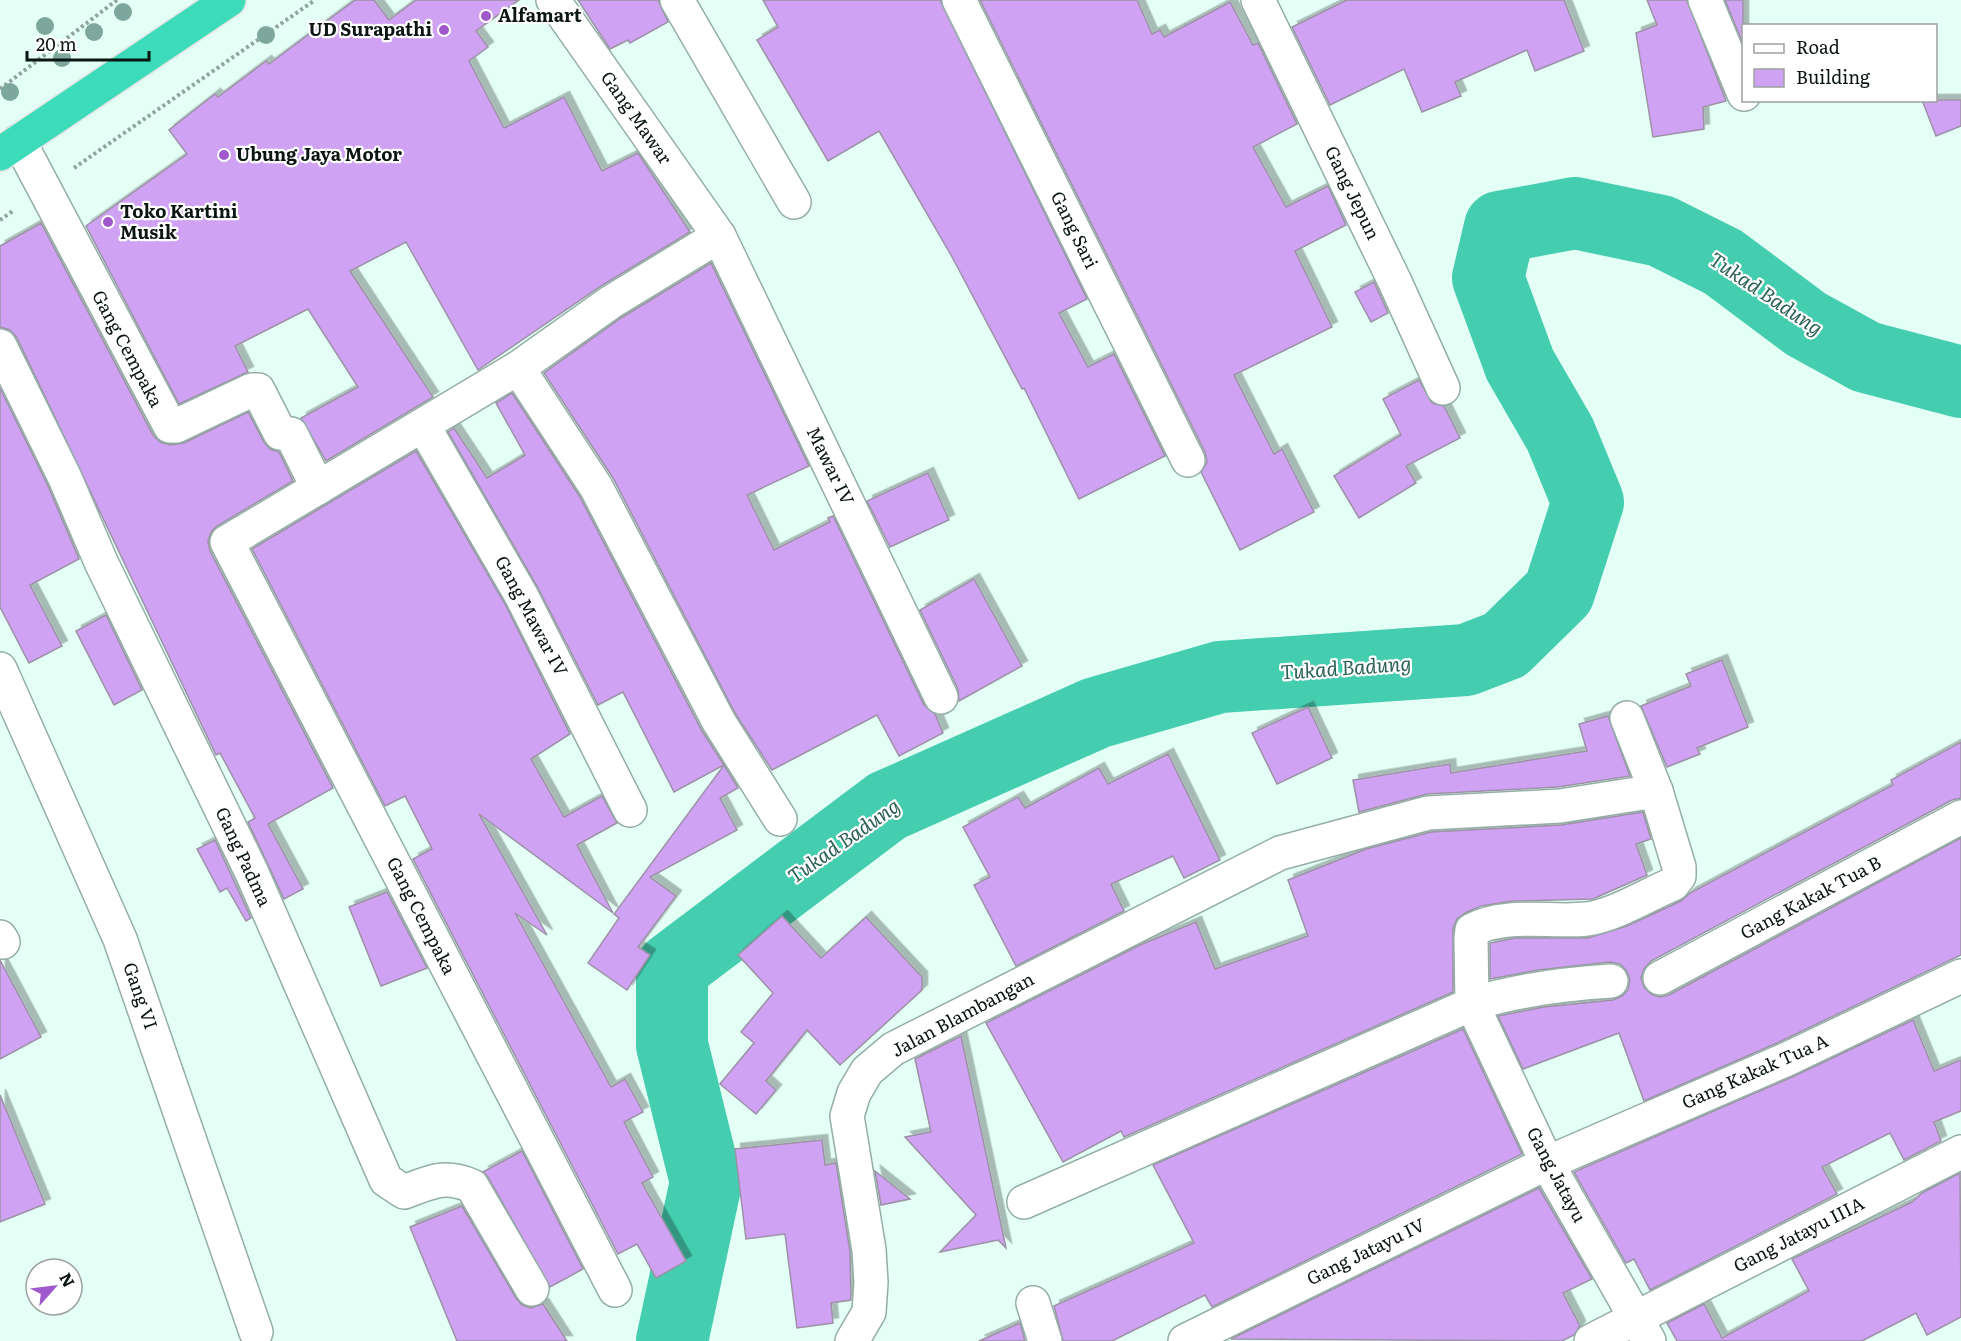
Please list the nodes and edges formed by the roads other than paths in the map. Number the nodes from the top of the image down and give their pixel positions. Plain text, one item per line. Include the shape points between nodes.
1 (229, 0) edge
2 (553, 0) edge
3 (677, 0) edge
4 (958, 0) edge
5 (1258, 0) edge
6 (1706, 0) edge
7 (1742, 91) edge
8 (10, 148) edge
9 (794, 202) dead end
10 (719, 236) junction
11 (0, 346) edge
12 (518, 368) junction
13 (1443, 388) dead end
14 (424, 427) junction
15 (1188, 460) dead end
16 (318, 488) junction
17 (0, 669) edge
18 (941, 697) dead end
19 (1627, 718) dead end
20 (1656, 791) junction
21 (630, 810) dead end
22 (1961, 817) edge
23 (780, 819) dead end
24 (1961, 976) edge
25 (1660, 978) dead end
26 (1611, 981) dead end
27 (1472, 1004) junction
28 (1961, 1152) edge
29 (1547, 1163) junction
30 (1024, 1202) dead end
31 (532, 1289) dead end
32 (615, 1290) dead end
33 (1033, 1303) dead end
34 (1643, 1329) edge
35 (256, 1332) dead end
36 (852, 1341) edge
37 (1045, 1341) edge
38 (1185, 1341) edge
39 (1591, 1341) edge

1 - 8 highway
2 - 10 street, Gang Mawar
3 - 9 street
4 - 15 street, Gang Sari
5 - 13 street, Gang Jepun
6 - 7 street
8 - 16 street, Gang Cempaka via 44,189 170,426 258,390 280,433 291,434
10 - 12 street via 611,302
10 - 18 street, Mawar IV
11 - 31 street, Gang Padma via 252,873 386,1180 404,1192 441,1178 472,1186
12 - 14 street
12 - 23 street via 596,487 719,722
14 - 16 street
14 - 21 street, Gang Mawar IV via 521,595
16 - 32 street, Gang Cempaka via 227,542
17 - 35 street, Gang VI via 120,939
19 - 20 street
20 - 27 street via 1678,867 1677,880 1589,918 1508,921 1472,930
20 - 36 street, Jalan Blambangan via 1560,806 1428,813 1280,853 893,1049 867,1071 854,1093 848,1116 871,1282 869,1312
22 - 25 street, Gang Kakak Tua B
24 - 29 street, Gang Kakak Tua A via 1785,1060
26 - 27 street via 1542,988
27 - 29 street, Gang Jatayu
27 - 30 street
28 - 34 street, Gang Jatayu IIIA
29 - 34 street, Gang Jatayu
29 - 38 street, Gang Jatayu IV
33 - 37 street
34 - 39 street, Gang Jatayu IIIA

